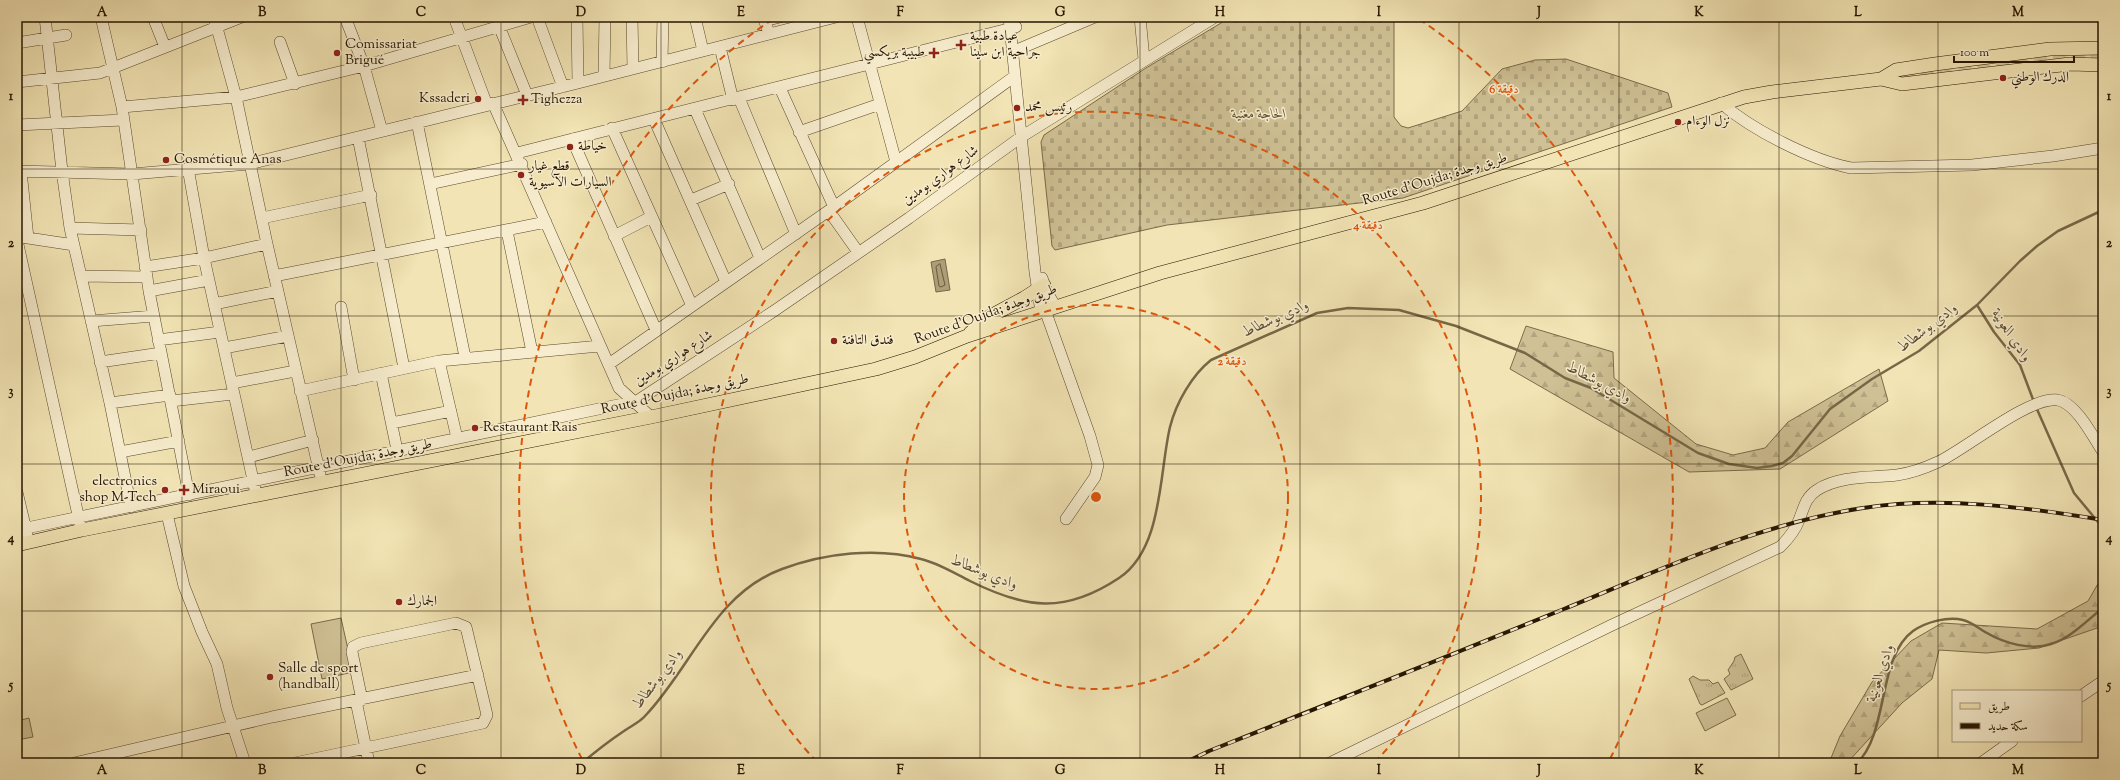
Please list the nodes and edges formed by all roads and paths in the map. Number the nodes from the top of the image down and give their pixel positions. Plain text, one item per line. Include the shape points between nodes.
1 (45, 17) edge
2 (101, 17) edge
3 (153, 17) edge
4 (242, 17) edge
5 (346, 17) edge
6 (454, 17) edge
7 (531, 17) edge
8 (577, 17) edge
9 (606, 17) edge
10 (632, 17) edge
11 (663, 17) edge
12 (695, 17) edge
13 (836, 17) edge
14 (857, 17) edge
15 (1009, 17) edge
16 (1095, 17) edge
17 (1140, 17) edge
18 (1215, 17) edge
19 (541, 20) edge
20 (771, 21) edge
21 (216, 22) edge
22 (1014, 24) edge
23 (499, 26) junction
24 (66, 35) dead end
25 (48, 38) junction
26 (462, 38) junction
27 (280, 42) dead end
28 (17, 43) edge
29 (165, 47) junction
30 (720, 47) junction
31 (2103, 48) edge
32 (1019, 49) junction
33 (703, 51) junction
34 (1144, 60) junction
35 (662, 62) junction
36 (2086, 63) junction
37 (870, 64) junction
38 (2103, 65) edge
39 (364, 66) junction
40 (113, 69) junction
41 (634, 69) junction
42 (2103, 71) edge
43 (604, 76) junction
44 (1015, 76) junction
45 (52, 79) junction
46 (1881, 79) junction
47 (17, 82) edge
48 (578, 83) junction
49 (295, 84) junction
50 (563, 87) junction
51 (780, 88) junction
52 (527, 95) junction
53 (236, 97) junction
54 (736, 99) junction
55 (1721, 103) junction
56 (490, 104) junction
57 (880, 104) junction
58 (122, 107) junction
59 (696, 109) junction
60 (654, 119) junction
61 (123, 120) junction
62 (417, 122) junction
63 (56, 123) junction
64 (17, 125) edge
65 (612, 128) junction
66 (382, 131) junction
67 (799, 132) junction
68 (1025, 135) junction
69 (358, 137) junction
70 (572, 138) junction
71 (2103, 148) edge
72 (517, 153) junction
73 (896, 162) junction
74 (249, 164) junction
75 (522, 164) junction
76 (188, 168) junction
77 (19, 171) edge
78 (62, 171) junction
79 (132, 174) junction
80 (430, 184) junction
81 (729, 184) junction
82 (370, 195) junction
83 (690, 200) junction
84 (831, 209) junction
85 (651, 217) junction
86 (262, 218) junction
87 (546, 222) junction
88 (70, 228) junction
89 (141, 230) junction
90 (507, 231) junction
91 (796, 234) junction
92 (614, 236) junction
93 (21, 238) edge
94 (440, 243) junction
95 (267, 244) junction
96 (74, 246) junction
97 (858, 252) junction
98 (382, 254) junction
99 (204, 258) junction
100 (760, 258) junction
101 (146, 272) junction
102 (81, 276) junction
103 (274, 276) junction
104 (209, 280) junction
105 (726, 282) junction
106 (1041, 287) junction
107 (149, 291) junction
108 (278, 291) junction
109 (214, 304) junction
110 (692, 306) junction
111 (340, 307) dead end
112 (1047, 310) junction
113 (154, 316) junction
114 (92, 321) junction
115 (656, 330) junction
116 (220, 332) junction
117 (288, 336) junction
118 (967, 336) junction
119 (158, 340) junction
120 (600, 346) junction
121 (224, 348) junction
122 (532, 352) junction
123 (161, 353) junction
124 (464, 357) junction
125 (439, 361) junction
126 (100, 362) junction
127 (609, 364) junction
128 (404, 368) junction
129 (295, 371) junction
130 (381, 373) junction
131 (354, 380) junction
132 (232, 388) junction
133 (620, 388) junction
134 (300, 391) junction
135 (171, 398) junction
136 (636, 401) junction
137 (110, 403) junction
138 (615, 406) junction
139 (451, 411) junction
140 (651, 417) junction
141 (392, 423) junction
142 (457, 438) junction
143 (313, 440) junction
144 (179, 441) junction
145 (397, 450) junction
146 (120, 452) junction
147 (2103, 452) edge
148 (249, 457) junction
149 (318, 468) junction
150 (253, 482) junction
151 (322, 482) junction
152 (17, 492) edge
153 (189, 495) junction
154 (256, 495) junction
155 (131, 507) junction
156 (167, 514) junction
157 (78, 517) junction
158 (1066, 520) dead end
159 (21, 529) edge
160 (82, 530) junction
161 (23, 544) edge
162 (478, 675) junction
163 (2103, 681) edge
164 (2082, 695) edge
165 (359, 700) junction
166 (234, 726) junction
167 (2011, 742) edge
168 (366, 748) junction
169 (118, 758) edge
170 (74, 763) edge
171 (245, 763) edge
172 (295, 763) edge
173 (369, 763) edge
174 (1330, 763) edge
175 (1980, 763) edge

1 - 25 street
2 - 40 street
3 - 29 street
4 - 21 street
5 - 39 street
6 - 26 street
7 - 23 street
8 - 48 street
9 - 43 street
10 - 41 street
11 - 35 street
12 - 33 street
13 - 20 street
14 - 37 street
15 - 22 street
16 - 32 street
17 - 34 street
18 - 34 street, شارع هواري بومدين
19 - 50 street
20 - 30 street
21 - 29 street
21 - 53 street
22 - 32 street
22 - 37 street
22 - 44 street
23 - 26 street
23 - 52 street
24 - 25 street
25 - 28 street
25 - 45 street
26 - 39 street
26 - 56 street
27 - 49 street
29 - 40 street
30 - 33 street
30 - 54 street
31 - 46 main road, Route d'Oujda; طريق وجدة via 2050,49 1914,67 1892,71
32 - 68 street
33 - 35 street
34 - 68 street, شارع هواري بومدين
35 - 41 street
36 - 38 main road, Route d'Oujda; طريق وجدة
36 - 42 main road
36 - 46 main road, Route d'Oujda; طريق وجدة via 1902,84
37 - 51 street
37 - 57 street
39 - 49 street
39 - 66 street
40 - 45 street via 90,75
40 - 58 street
41 - 43 street
43 - 48 street
44 - 68 street
44 - 73 street
45 - 47 street
45 - 63 street
46 - 55 main road, Route d'Oujda; طريق وجدة via 1772,92
48 - 50 street
49 - 53 street
50 - 52 street
51 - 54 street
51 - 67 street
52 - 56 street
53 - 58 street
53 - 74 street
54 - 59 street
54 - 91 street
55 - 71 street via 1738,117 1784,142 1836,165 1851,168 1972,165
55 - 112 main road, Route d'Oujda; طريق وجدة via 1423,203 1219,256
56 - 62 street
56 - 72 street
57 - 67 street
57 - 73 street
58 - 61 street
59 - 60 street
59 - 81 street
60 - 65 street
60 - 83 street
61 - 63 street
61 - 79 street
62 - 66 street
62 - 80 street
63 - 64 street
63 - 78 street
65 - 70 street
65 - 85 street
66 - 69 street
67 - 84 street
68 - 97 street, شارع هواري بومدين
68 - 106 street
69 - 74 street
69 - 82 street
70 - 72 street
70 - 92 street
72 - 75 street
73 - 84 street
74 - 76 street
74 - 86 street
75 - 80 street
75 - 87 street
76 - 79 street
76 - 99 street
77 - 78 street
77 - 93 street
78 - 79 street
78 - 88 street
79 - 89 street
80 - 94 street
81 - 83 street
81 - 100 street
82 - 86 street
82 - 98 street
83 - 105 street
84 - 91 street
84 - 97 street
85 - 92 street
85 - 110 street
86 - 95 street
87 - 90 street
87 - 120 street
88 - 89 street
88 - 96 street
89 - 101 street
90 - 94 street
90 - 122 street
91 - 100 street
92 - 115 street
93 - 96 street
93 - 157 street
94 - 98 street
94 - 124 street
95 - 99 street
95 - 103 street
96 - 102 street
97 - 136 street, شارع هواري بومدين via 774,311
98 - 103 street
98 - 128 street
99 - 101 street
99 - 104 street
100 - 105 street
101 - 102 street
101 - 107 street
102 - 114 street
103 - 108 street
104 - 107 street
104 - 109 street
105 - 110 street
106 - 112 street
106 - 118 main road via 987,318
107 - 113 street
108 - 109 street
108 - 117 street
109 - 116 street
110 - 115 street
111 - 131 street
112 - 118 main road, Route d'Oujda; طريق وجدة
112 - 158 street via 1098,465 1095,477
113 - 114 street
113 - 119 street
114 - 126 street
115 - 127 street
116 - 119 street
116 - 121 street
117 - 121 street
117 - 129 street
118 - 140 main road, Route d'Oujda; طريق وجدة via 915,357 876,369
119 - 123 street
120 - 122 street
120 - 127 street
121 - 132 street
122 - 124 street
123 - 126 street
123 - 135 street
124 - 125 street
125 - 128 street
125 - 139 street
126 - 137 street
127 - 133 street
128 - 130 street
129 - 132 street
129 - 134 street
130 - 131 street
130 - 141 street
131 - 134 street
132 - 135 street
132 - 148 street
133 - 136 street
133 - 138 street
134 - 143 street
135 - 137 street
135 - 144 street
136 - 138 street, شارع هواري بومدين
136 - 140 street
137 - 146 street
138 - 142 street, شارع هواري بومدين
139 - 141 street
139 - 142 street
140 - 151 main road, Route d'Oujda; طريق وجدة
141 - 145 street
142 - 145 street, شارع هواري بومدين
143 - 148 street
143 - 149 street
144 - 146 street
144 - 153 street
145 - 149 street, شارع هواري بومدين
146 - 155 street
147 - 174 street via 2080,417 2067,404 2058,400 2040,403 2025,410 1929,466 1898,475 1848,480 1823,487 1806,502 1796,526 1780,547 1610,626
148 - 150 street
149 - 150 street, شارع هواري بومدين
149 - 151 street
150 - 153 street, شارع هواري بومدين
150 - 154 street
151 - 154 main road, Route d'Oujda; طريق وجدة
152 - 159 street
153 - 155 street, شارع هواري بومدين
154 - 156 main road, Route d'Oujda; طريق وجدة
155 - 157 street, شارع هواري بومدين
156 - 160 main road, Route d'Oujda; طريق وجدة
156 - 166 street via 184,586 217,664
157 - 159 street, شارع هواري بومدين
157 - 160 street
159 - 161 street
160 - 161 main road, Route d'Oujda; طريق وجدة
162 - 165 street
162 - 165 street via 468,630 464,625 368,641 351,650
162 - 168 street via 487,716 483,723
163 - 164 street
165 - 166 street
165 - 168 street
166 - 169 street
166 - 171 street
167 - 175 street
168 - 172 street
168 - 173 street
169 - 170 street

